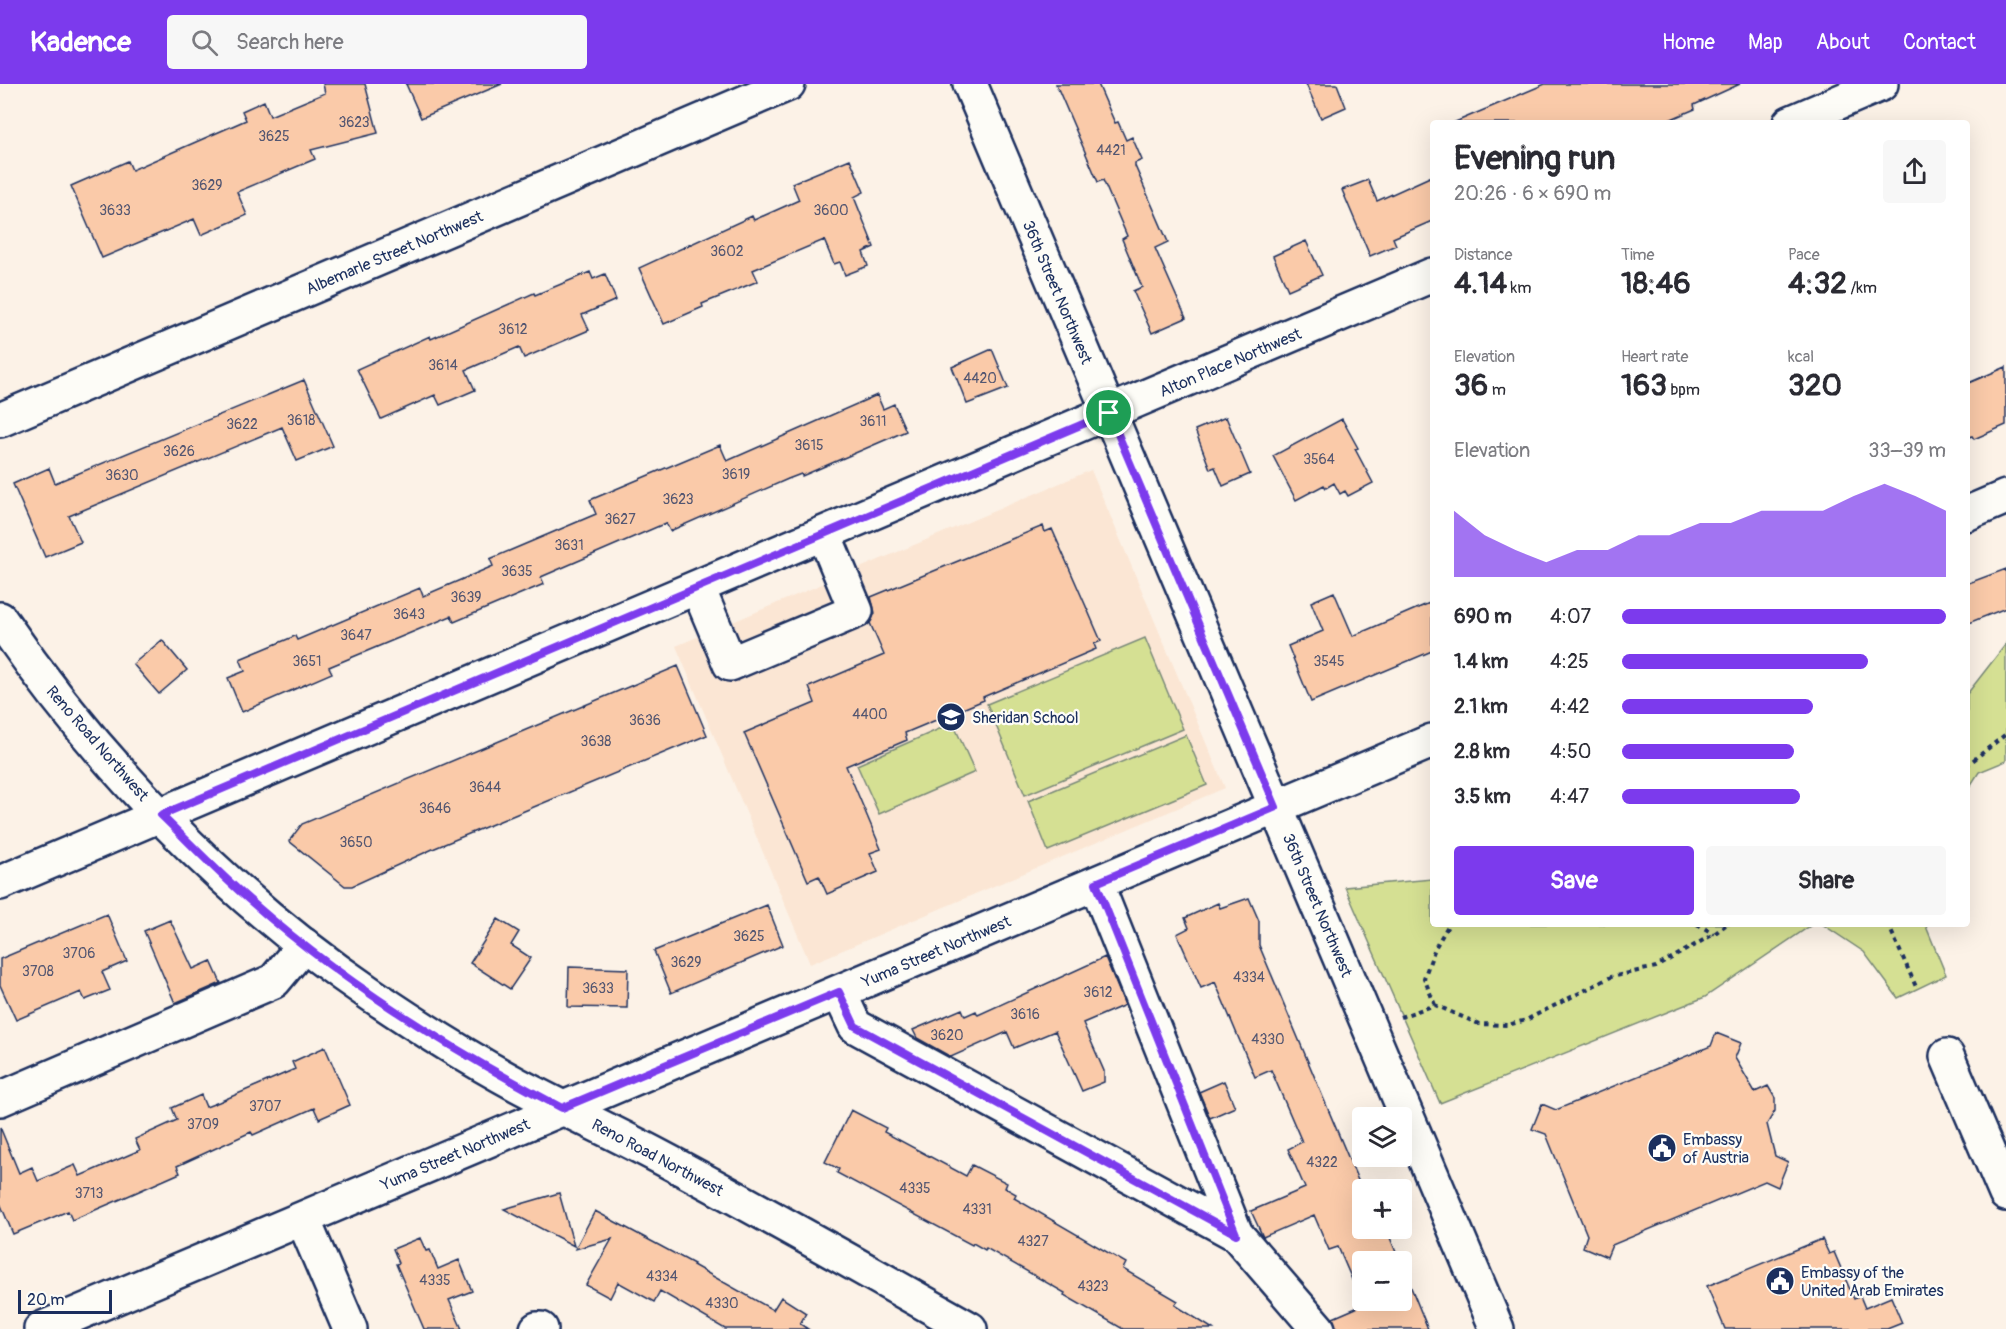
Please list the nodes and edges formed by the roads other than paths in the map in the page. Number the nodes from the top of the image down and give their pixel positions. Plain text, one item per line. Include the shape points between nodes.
1 (788, 84) edge
2 (970, 84) edge
3 (1881, 84) edge
4 (1797, 120) edge
5 (1430, 276) edge
6 (1109, 413) junction
7 (0, 420) edge
8 (2006, 497) edge
9 (1970, 512) edge
10 (824, 534) junction
11 (698, 588) junction
12 (0, 619) edge
13 (1430, 742) edge
14 (1276, 807) junction
15 (161, 815) junction
16 (0, 883) edge
17 (1096, 883) junction
18 (304, 945) junction
19 (839, 992) junction
20 (1947, 1056) dead end
21 (0, 1099) edge
22 (562, 1108) junction
23 (2006, 1194) edge
24 (303, 1219) junction
25 (1236, 1234) junction
26 (41, 1329) edge
27 (350, 1329) edge
28 (970, 1329) edge
29 (1318, 1329) edge
30 (1497, 1329) edge

1 - 7 street, Albemarle Street Northwest
2 - 6 street, 36th Street Northwest
3 - 4 street
5 - 6 street, Alton Place Northwest
6 - 10 street, Alton Place Northwest
6 - 14 street, 36th Street Northwest
8 - 9 street
10 - 11 street, Alton Place Northwest
10 - 11 street via 856,611 730,664
11 - 15 street, Alton Place Northwest
12 - 15 street, Reno Road Northwest via 85,732
13 - 14 street, Yuma Street Northwest
14 - 17 street, Yuma Street Northwest
14 - 30 street, 36th Street Northwest
15 - 16 street, Alton Place Northwest
15 - 18 street, Reno Road Northwest via 253,903
17 - 19 street, Yuma Street Northwest
17 - 25 street
18 - 21 street via 274,981
18 - 22 street, Reno Road Northwest via 417,1025
19 - 22 street, Yuma Street Northwest
19 - 25 street via 855,1026
20 - 23 street
22 - 24 street, Yuma Street Northwest
22 - 28 street, Reno Road Northwest via 706,1182
24 - 26 street, Yuma Street Northwest
24 - 27 street
25 - 29 street

